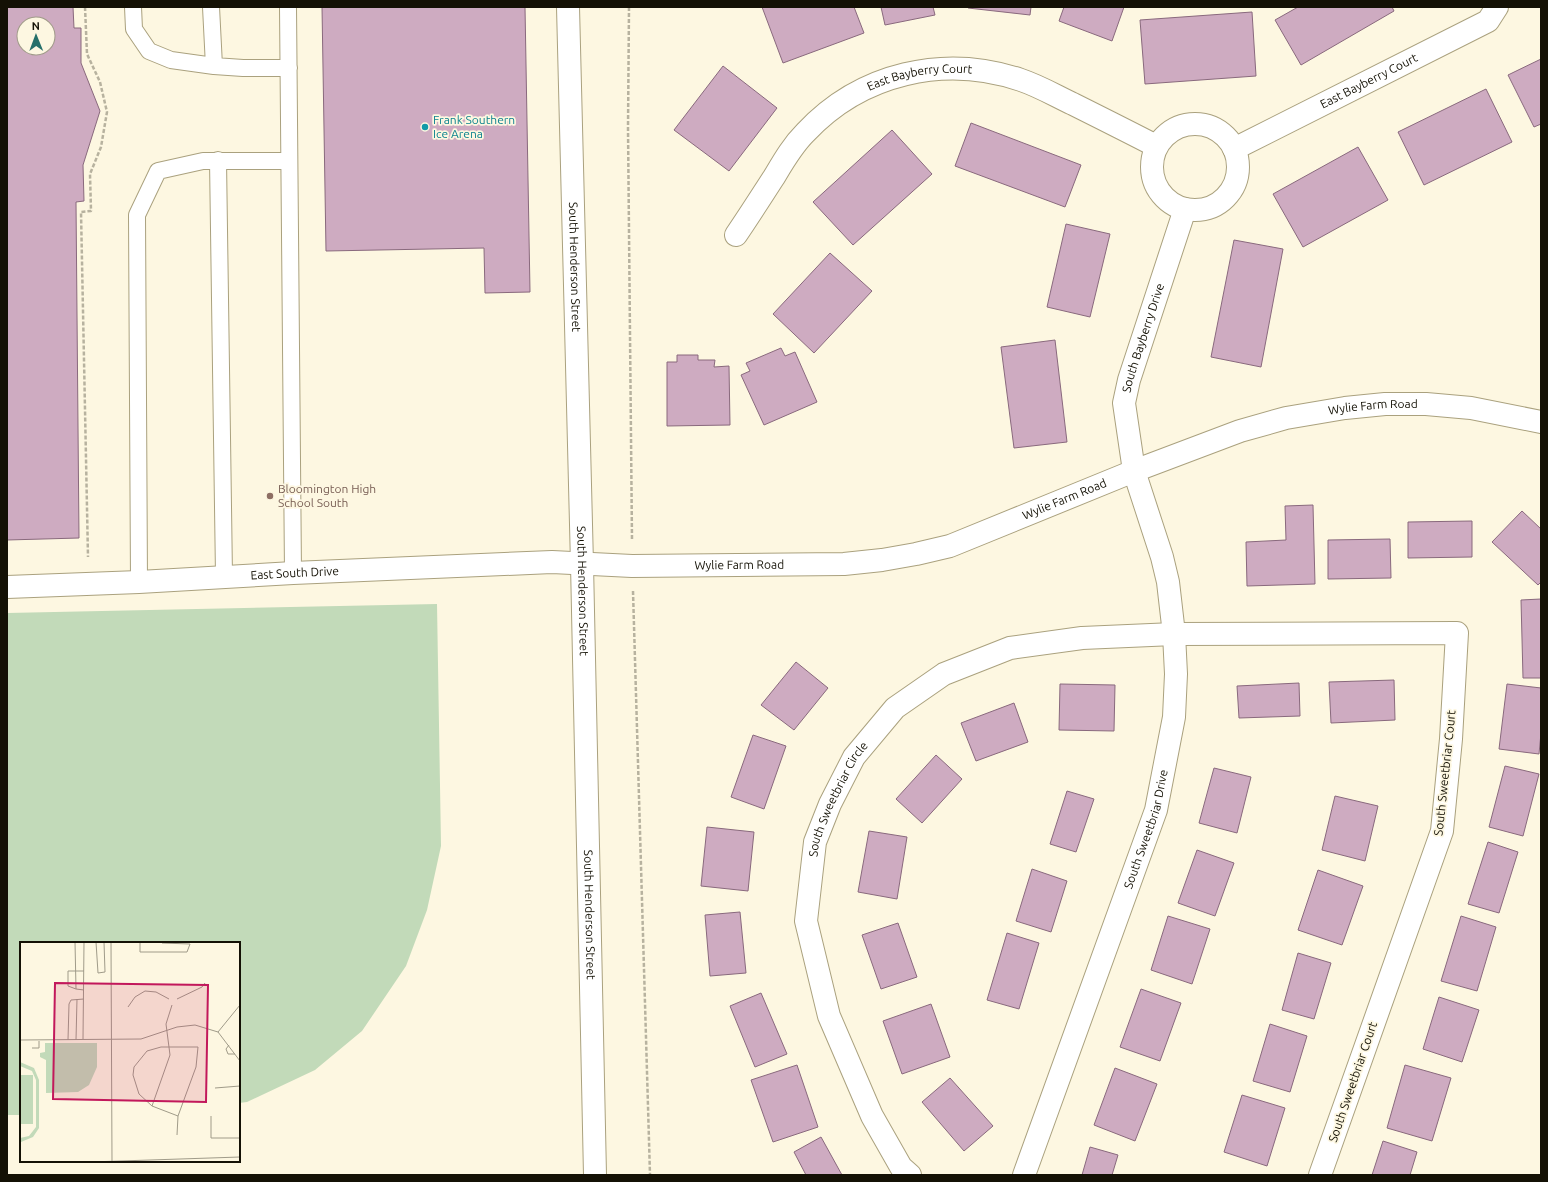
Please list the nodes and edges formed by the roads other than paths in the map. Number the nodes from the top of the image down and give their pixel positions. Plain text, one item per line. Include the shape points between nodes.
1 (133, 7) edge
2 (211, 7) edge
3 (288, 7) edge
4 (568, 7) edge
5 (1497, 7) edge
6 (214, 66) junction
7 (288, 68) junction
8 (1156, 146) junction
9 (1234, 150) junction
10 (218, 160) junction
11 (289, 160) junction
12 (1184, 209) junction
13 (736, 236) dead end
14 (1541, 422) edge
15 (1134, 471) junction
16 (582, 564) junction
17 (293, 573) junction
18 (224, 576) junction
19 (139, 582) junction
20 (7, 587) edge
21 (1174, 634) junction
22 (595, 1175) edge
23 (910, 1175) edge
24 (1024, 1175) edge
25 (1320, 1175) edge

1 - 6 lane via 134,28 149,51 171,60
2 - 6 lane
3 - 7 lane
4 - 16 street, South Henderson Street
5 - 9 street, East Bayberry Court via 1488,21
6 - 7 lane
7 - 11 lane
8 - 9 street via 1165,135 1177,128 1190,124 1204,124 1227,138
8 - 12 street via 1152,158 1155,185 1162,196
8 - 13 street, East Bayberry Court via 1022,80 998,73 954,68 910,72 873,84 847,98 805,132
9 - 12 street via 1238,163 1237,176 1232,189 1223,200 1212,207
10 - 11 lane
10 - 18 lane
10 - 19 lane via 158,171 137,215
11 - 17 lane
12 - 15 street, South Bayberry Drive via 1129,380 1124,403
14 - 15 street, Wylie Farm Road via 1471,408 1426,404 1385,404 1345,408 1286,418 1240,431
15 - 16 street, Wylie Farm Road via 950,546 882,560 844,564
15 - 21 street, South Sweetbriar Drive via 1162,556
16 - 17 street, East South Drive via 552,562
16 - 22 street, South Henderson Street
17 - 18 street, East South Drive
18 - 19 street, East South Drive
19 - 20 street, East South Drive
21 - 23 street, South Sweetbriar Circle via 1082,638 1010,648 944,674 895,708 854,757 830,804 815,842 806,921 829,1016 872,1116 901,1166
21 - 24 street, South Sweetbriar Drive via 1174,717 1156,810
21 - 25 street, South Sweetbriar Court via 1457,633 1451,739 1442,831

